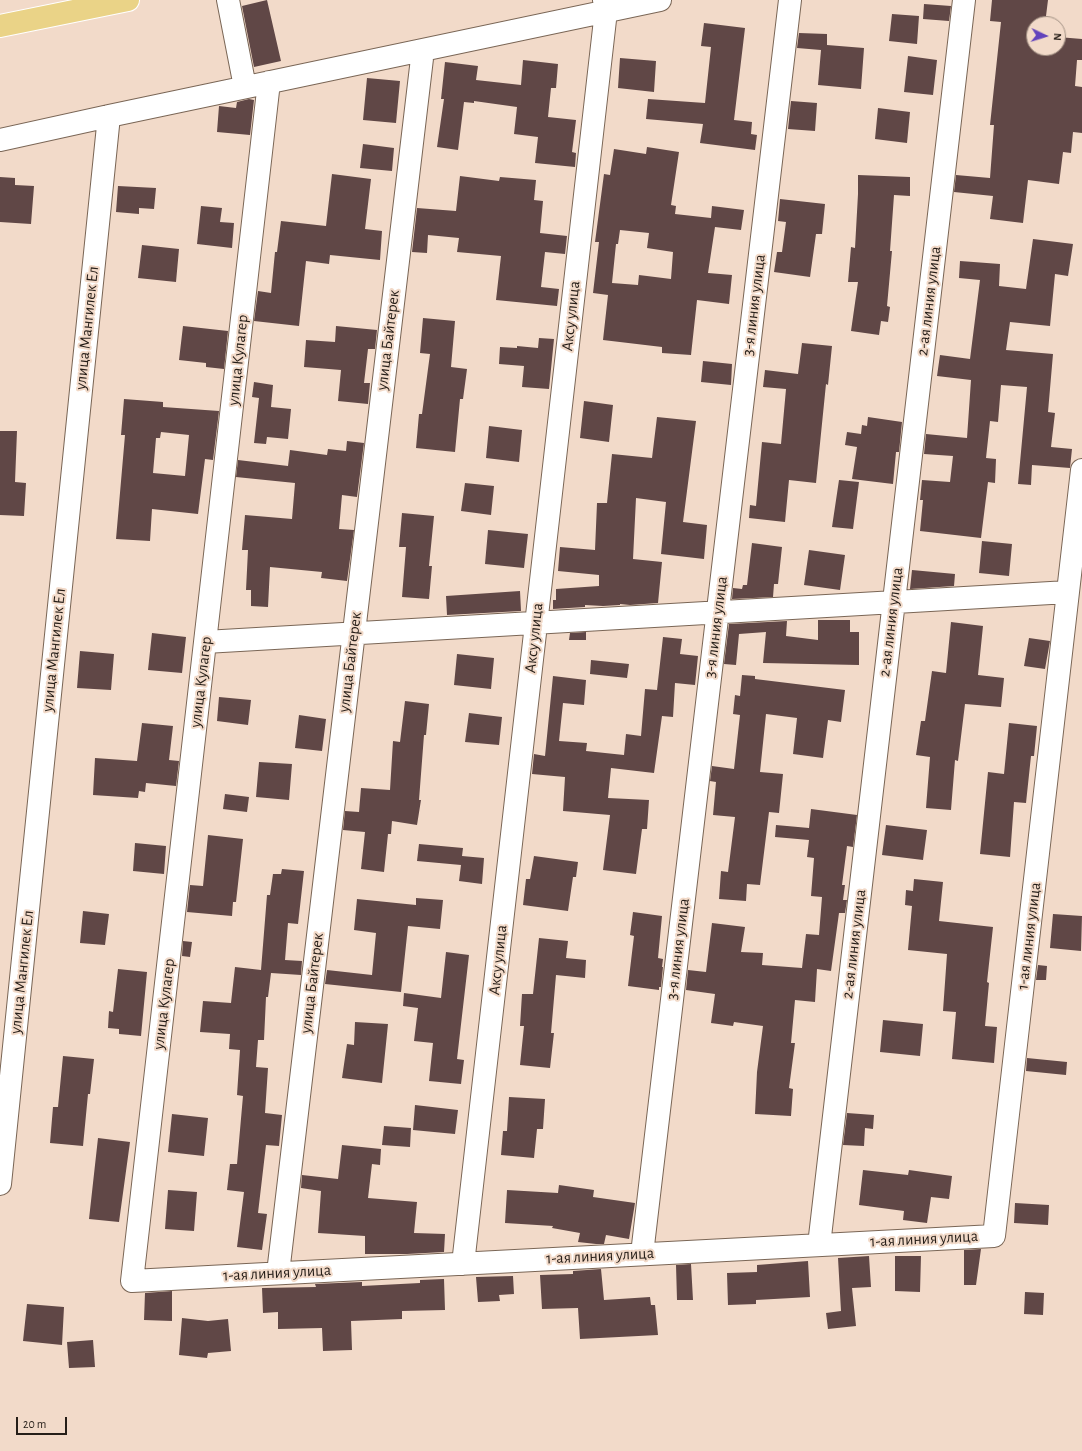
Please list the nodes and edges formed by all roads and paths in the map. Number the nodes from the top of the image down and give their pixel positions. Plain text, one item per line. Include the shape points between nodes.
1 (128, 0) edge
2 (228, 0) edge
3 (660, 0) edge
4 (790, 0) edge
5 (964, 0) edge
6 (605, 6) edge
7 (0, 26) edge
8 (423, 50) junction
9 (269, 82) junction
10 (245, 87) junction
11 (108, 116) junction
12 (0, 140) edge
13 (1082, 470) edge
14 (1068, 592) junction
15 (894, 602) junction
16 (718, 613) junction
17 (536, 623) junction
18 (354, 634) junction
19 (205, 642) junction
20 (0, 1184) edge
21 (819, 1245) junction
22 (642, 1254) junction
23 (463, 1264) junction
24 (278, 1273) junction
25 (132, 1281) joint

1 - 7 main road
2 - 10 street
3 - 6 street
4 - 16 street, 3-я линия улица
5 - 15 street, 2-ая линия улица
6 - 8 street
6 - 17 street, Аксу улица
8 - 9 street
8 - 18 street, улица Байтерек
9 - 10 street
9 - 19 street, улица Кулагер
10 - 11 street
11 - 12 street
11 - 20 street, улица Мангилек Ел
13 - 14 street, 1-ая линия улица
14 - 15 street
14 - 21 street, 1-ая линия улица via 994,1236
15 - 16 street
15 - 21 street, 2-ая линия улица
16 - 17 street
16 - 22 street, 3-я линия улица
17 - 18 street
17 - 23 street, Аксу улица
18 - 19 street
18 - 24 street, улица Байтерек
19 - 25 street, улица Кулагер
21 - 22 street, 1-ая линия улица
22 - 23 street, 1-ая линия улица
23 - 24 street, 1-ая линия улица
24 - 25 street, 1-ая линия улица

